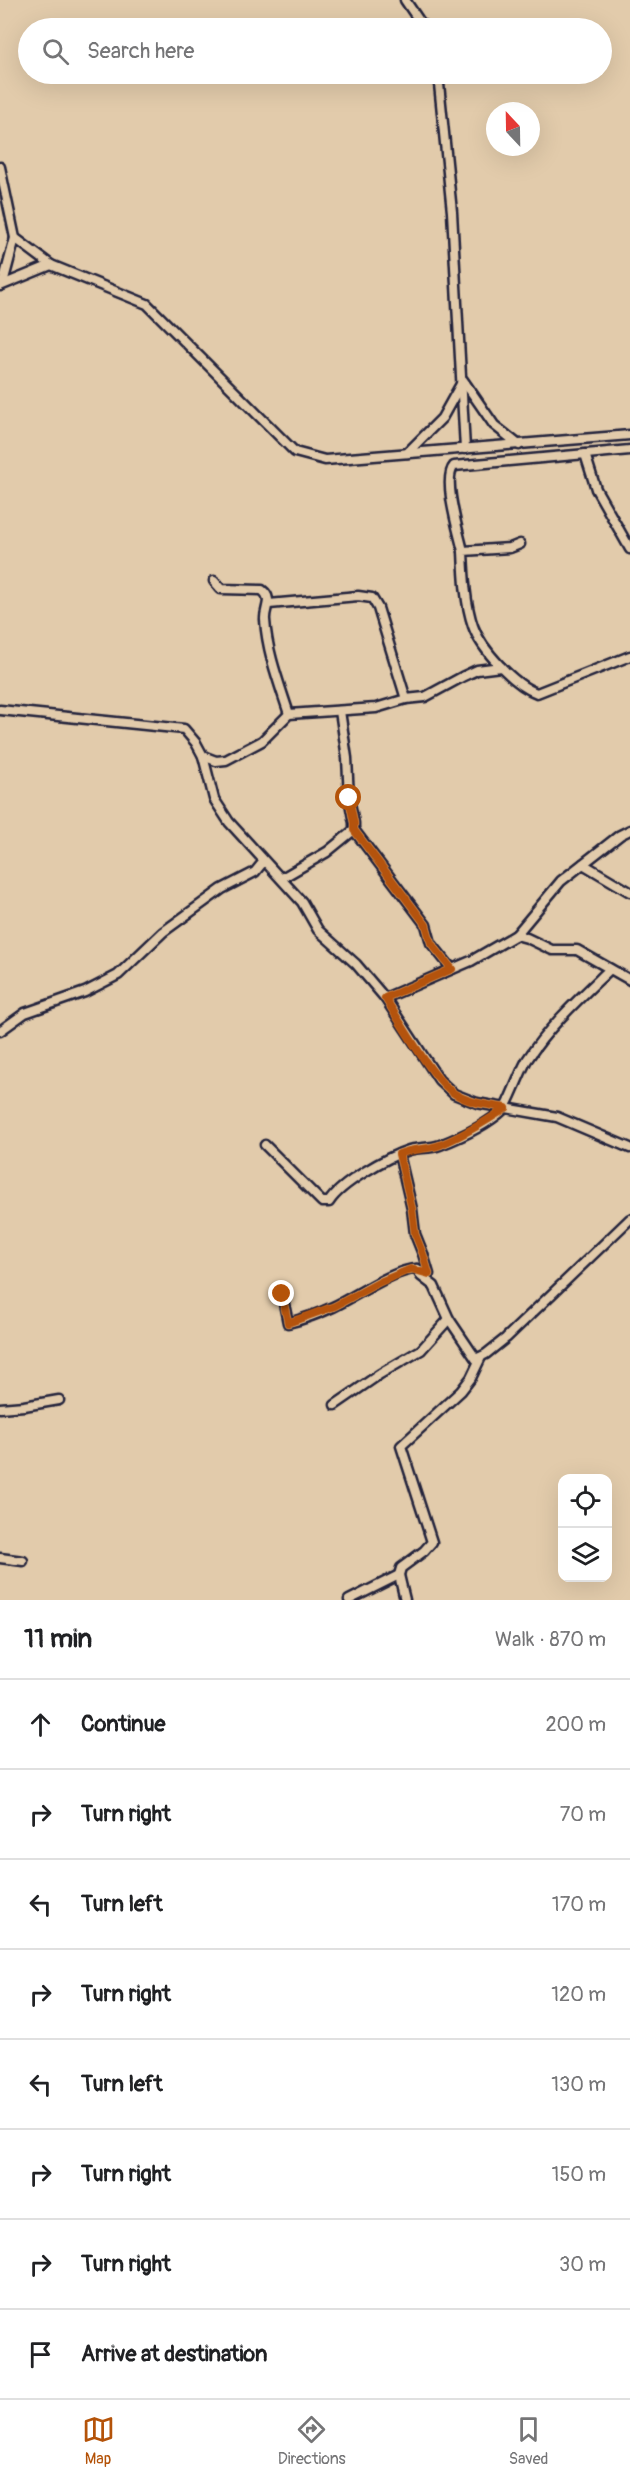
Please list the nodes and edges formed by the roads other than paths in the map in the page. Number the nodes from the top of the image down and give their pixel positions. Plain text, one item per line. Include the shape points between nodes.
1 (405, 0) edge
2 (417, 18) edge
3 (439, 84) edge
4 (0, 167) edge
5 (15, 237) junction
6 (51, 265) junction
7 (2, 285) edge
8 (461, 381) junction
9 (630, 435) edge
10 (519, 445) junction
11 (465, 449) junction
12 (630, 450) edge
13 (407, 454) junction
14 (585, 454) junction
15 (520, 544) dead end
16 (630, 549) edge
17 (463, 551) junction
18 (214, 581) dead end
19 (269, 604) junction
20 (630, 656) edge
21 (501, 667) junction
22 (406, 699) junction
23 (0, 711) edge
24 (340, 711) junction
25 (288, 714) junction
26 (203, 756) junction
27 (354, 830) junction
28 (630, 830) edge
29 (264, 861) junction
30 (583, 864) junction
31 (282, 878) junction
32 (630, 892) edge
33 (516, 935) junction
34 (452, 969) junction
35 (610, 969) junction
36 (630, 980) edge
37 (385, 998) junction
38 (0, 1031) edge
39 (506, 1108) junction
40 (265, 1145) dead end
41 (630, 1148) edge
42 (399, 1154) junction
43 (630, 1219) edge
44 (417, 1269) junction
45 (282, 1294) dead end
46 (449, 1318) junction
47 (482, 1355) junction
48 (59, 1400) dead end
49 (335, 1405) dead end
50 (0, 1407) edge
51 (0, 1558) edge
52 (23, 1561) dead end
53 (399, 1575) junction
54 (349, 1600) edge
55 (405, 1600) edge

1 - 2 street
3 - 8 street via 452,212
4 - 5 street
5 - 6 street
5 - 7 street
6 - 7 street
6 - 13 street via 147,304 296,452 325,460
8 - 10 street via 486,417
8 - 11 street
8 - 13 street via 442,418
9 - 10 street
10 - 11 street
11 - 13 street
12 - 14 street
14 - 16 street via 596,489
14 - 17 street via 454,466 449,477
15 - 17 street
17 - 21 street via 474,627
18 - 19 street via 220,590 262,590
19 - 22 street via 372,598
19 - 25 street via 266,634
20 - 21 street via 537,693
21 - 22 street via 462,676 425,697
22 - 24 street via 376,708
23 - 26 street via 183,729
24 - 25 street
24 - 27 street
25 - 26 street via 262,741 226,760
26 - 29 street via 214,799
27 - 31 street via 327,852
27 - 34 street via 426,925 431,943
28 - 30 street
29 - 31 street
29 - 38 street via 255,872 222,889 172,926 118,975 85,992 25,1013
30 - 32 street
30 - 33 street via 561,881
31 - 37 street via 318,930 356,964
33 - 34 street
33 - 35 street via 552,950 577,950
34 - 37 street
35 - 36 street
35 - 39 street via 542,1039 515,1081
37 - 39 street via 439,1080 454,1094
39 - 41 street via 557,1117
39 - 42 street via 440,1145
40 - 42 street via 322,1202 329,1202 351,1182
42 - 44 street via 415,1234 429,1274
43 - 47 street via 506,1338
44 - 45 street via 288,1323
44 - 46 street via 434,1286
46 - 47 street via 476,1359
46 - 49 street via 421,1350
47 - 53 street via 461,1391 401,1446 432,1542 401,1568
48 - 50 street
51 - 52 street
53 - 54 street
53 - 55 street

